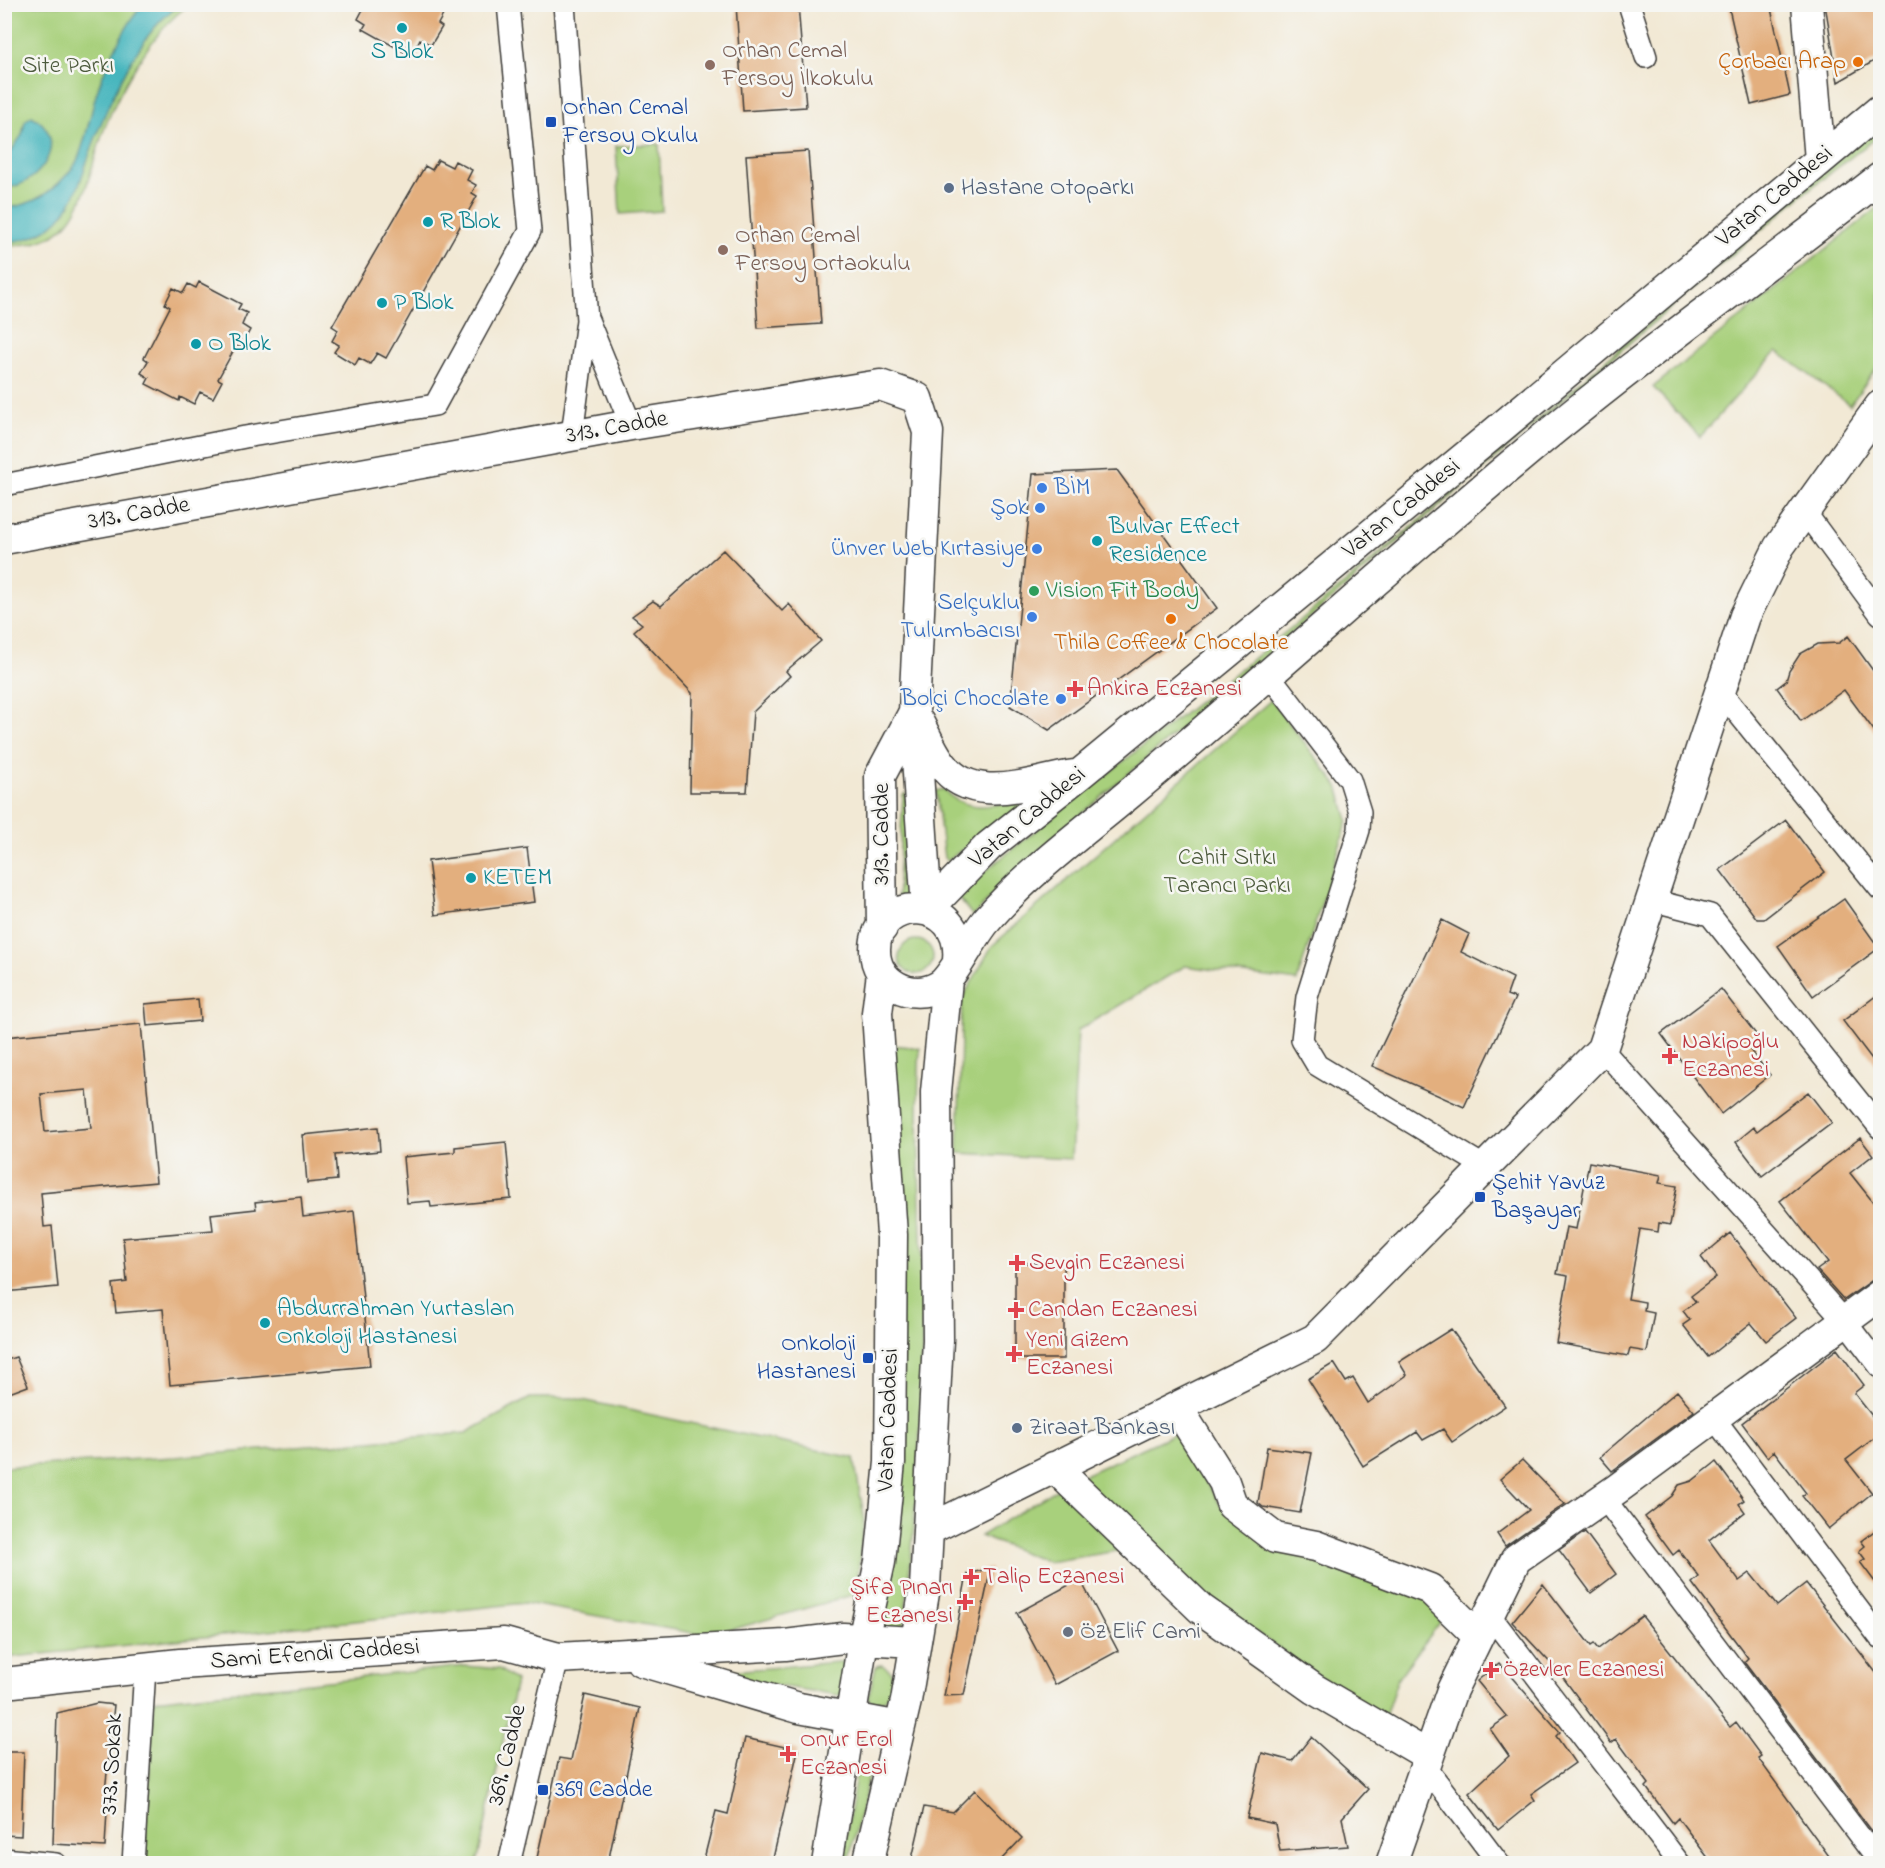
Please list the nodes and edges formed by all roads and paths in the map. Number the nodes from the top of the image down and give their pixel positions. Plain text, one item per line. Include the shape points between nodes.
1 (508, 4) edge
2 (564, 4) edge
3 (1629, 4) edge
4 (1807, 4) edge
5 (1646, 57) dead end
6 (1881, 110) edge
7 (1820, 160) junction
8 (1881, 178) edge
9 (587, 320) junction
10 (1881, 406) edge
11 (631, 425) junction
12 (572, 435) junction
13 (4, 485) edge
14 (1805, 512) junction
15 (4, 539) edge
16 (1881, 614) edge
17 (1270, 676) junction
18 (1720, 691) junction
19 (914, 712) junction
20 (1080, 774) junction
21 (1881, 889) edge
22 (1651, 900) junction
23 (927, 910) junction
24 (882, 928) junction
25 (953, 970) junction
26 (882, 973) junction
27 (1602, 1049) junction
28 (1881, 1128) edge
29 (1485, 1167) junction
30 (1881, 1295) edge
31 (1845, 1321) junction
32 (1881, 1367) edge
33 (1177, 1407) junction
34 (1714, 1418) junction
35 (1054, 1467) junction
36 (1604, 1498) junction
37 (928, 1530) junction
38 (1483, 1625) junction
39 (1881, 1638) edge
40 (863, 1640) junction
41 (915, 1642) junction
42 (624, 1656) junction
43 (558, 1658) junction
44 (145, 1668) junction
45 (4, 1683) edge
46 (851, 1718) junction
47 (900, 1727) junction
48 (1427, 1761) junction
49 (4, 1858) edge
50 (56, 1863) edge
51 (133, 1863) edge
52 (509, 1863) edge
53 (827, 1863) edge
54 (868, 1863) edge
55 (1391, 1863) edge
56 (1499, 1863) edge
57 (1680, 1863) edge
58 (1881, 1863) edge

1 - 13 street via 530,231 435,405 245,437
2 - 9 street
3 - 5 street
4 - 7 main road
6 - 7 main road, Vatan Caddesi
7 - 20 main road, Vatan Caddesi
8 - 17 main road, Vatan Caddesi via 1516,460
9 - 11 street
9 - 12 street
10 - 14 main road
11 - 12 main road, 313. Cadde
11 - 19 main road, 313. Cadde via 880,385 917,398 928,432
12 - 15 main road, 313. Cadde
14 - 16 street
14 - 18 main road via 1779,547 1744,615
17 - 25 main road, Vatan Caddesi via 1017,889 986,921
17 - 29 street via 1350,780 1360,812 1359,830 1307,997 1302,1040 1317,1065
18 - 21 street
18 - 22 main road
19 - 20 main road via 942,765 970,786 1004,789
19 - 23 main road, 313. Cadde
19 - 24 main road, 313. Cadde via 880,776
20 - 23 main road, Vatan Caddesi via 989,846
22 - 27 main road
22 - 28 street via 1710,915
23 - 24 main road via 903,911
23 - 25 main road, Vatan Caddesi via 940,916 954,932 958,942
24 - 26 main road, Vatan Caddesi via 875,947
25 - 26 main road via 925,992 899,989
25 - 37 main road, Vatan Caddesi via 936,1092 938,1340
26 - 40 main road, Vatan Caddesi via 877,1013 892,1235 891,1425 880,1562
27 - 29 main road
27 - 31 street
29 - 33 main road via 1315,1339
30 - 31 main road
31 - 32 street
31 - 34 main road
33 - 35 main road
33 - 38 main road via 1224,1482 1232,1505 1275,1538 1316,1546 1430,1589
34 - 36 main road
34 - 39 street
35 - 37 main road
35 - 48 main road via 1201,1609 1314,1689
36 - 38 main road via 1516,1559
36 - 58 street
37 - 41 main road, Vatan Caddesi via 925,1587
38 - 48 main road via 1452,1690
38 - 57 street
40 - 41 main road, Sami Efendi Caddesi
40 - 42 main road, Sami Efendi Caddesi via 843,1638
40 - 46 main road, Vatan Caddesi
41 - 47 main road, Vatan Caddesi
42 - 43 main road, Sami Efendi Caddesi
42 - 46 main road, Sami Efendi Caddesi via 799,1708
43 - 44 main road, Sami Efendi Caddesi via 504,1643
43 - 52 street, 369. Cadde
44 - 45 main road, Sami Efendi Caddesi
44 - 51 street, 373. Sokak
46 - 47 main road, Sami Efendi Caddesi
46 - 53 main road, Vatan Caddesi
47 - 54 main road, Vatan Caddesi
48 - 55 main road
48 - 56 street
49 - 50 street

